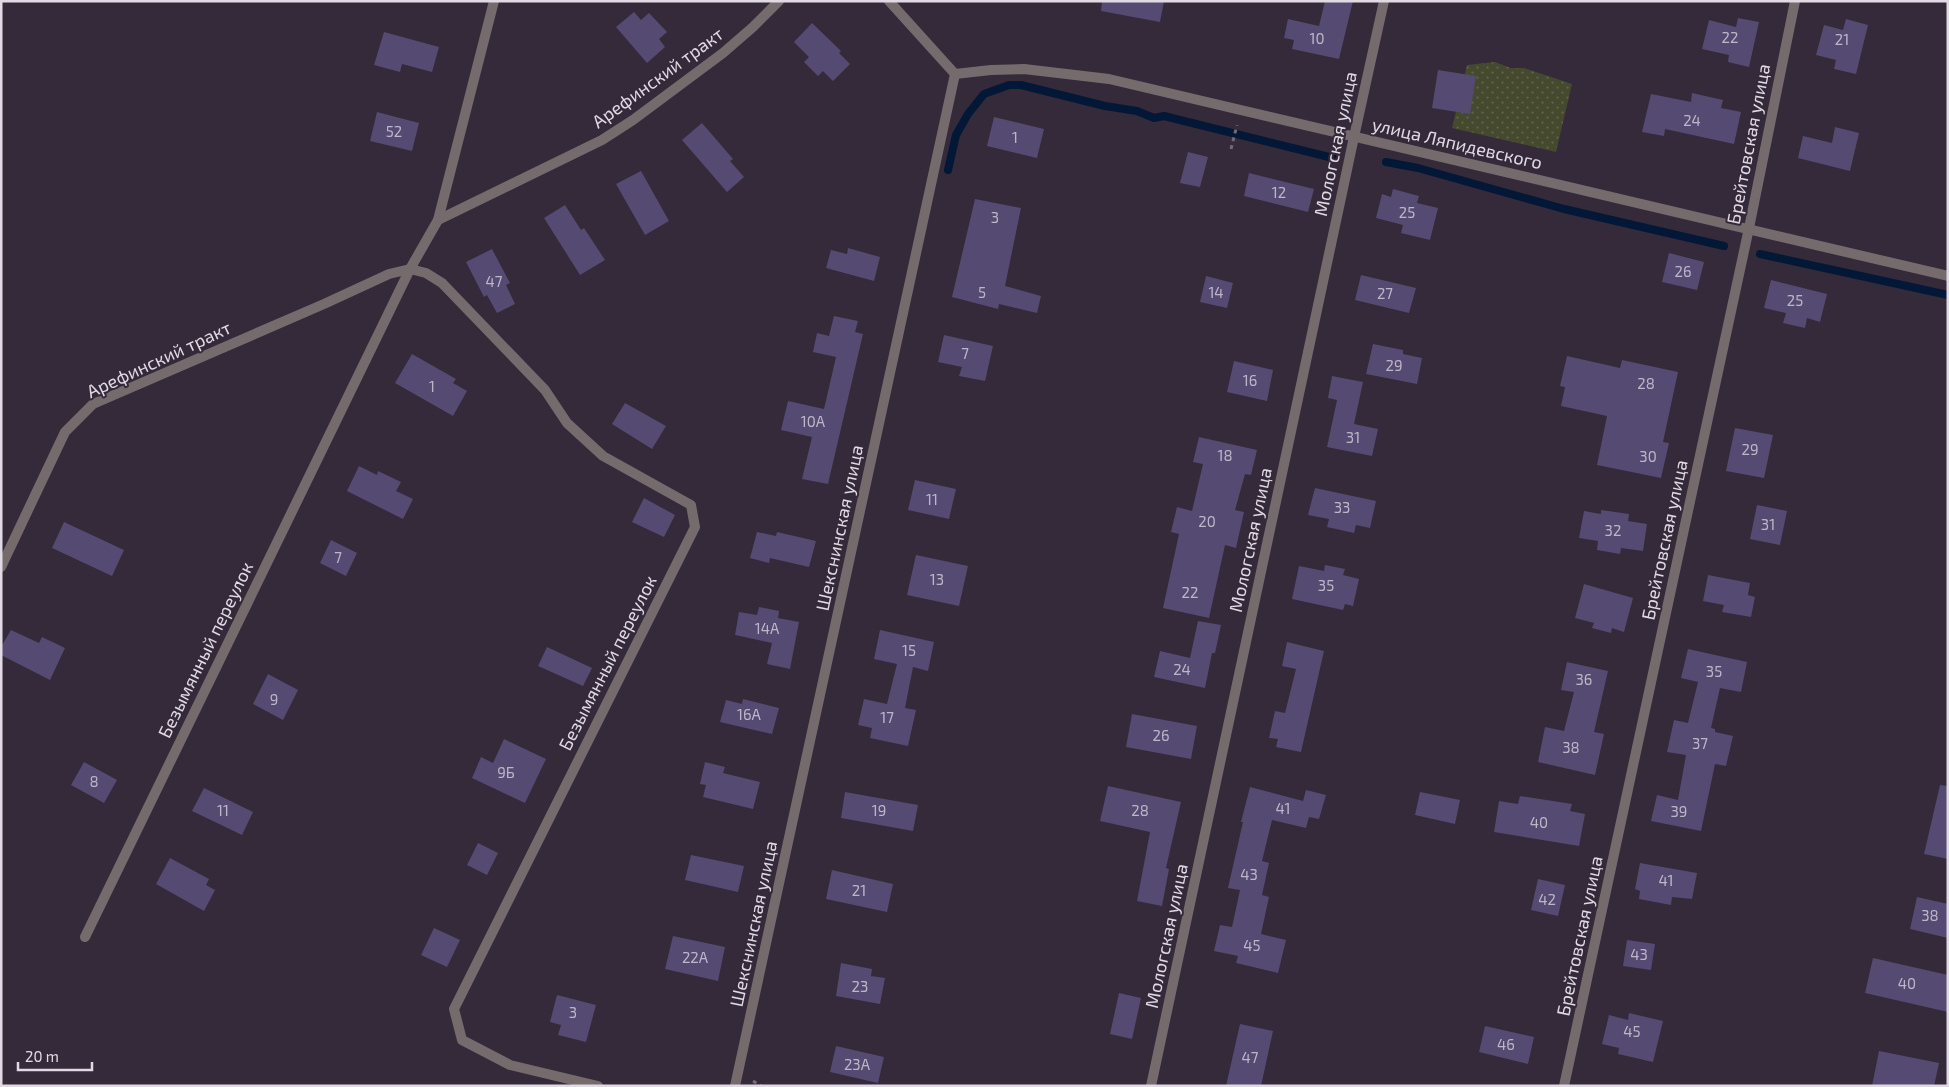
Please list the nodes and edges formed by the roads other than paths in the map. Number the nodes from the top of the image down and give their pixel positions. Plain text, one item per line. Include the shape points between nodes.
1 (494, 1) edge
2 (779, 1) edge
3 (890, 1) edge
4 (1384, 1) edge
5 (1795, 1) edge
6 (956, 74) junction
7 (1354, 137) junction
8 (438, 220) junction
9 (1749, 228) junction
10 (410, 269) junction
11 (1948, 276) edge
12 (1, 568) edge
13 (85, 937) dead end
14 (598, 1086) edge
15 (735, 1086) edge
16 (1151, 1086) edge
17 (1564, 1086) edge

1 - 8 street, Безымянный переулок
2 - 8 street, Арефинский тракт via 723,53 634,120 602,140
3 - 6 street
4 - 7 street, Мологская улица
5 - 9 street, Брейтовская улица
6 - 7 street, улица Ляпидевского via 1024,69 1109,79
6 - 15 street, Шекснинская улица
7 - 9 street, улица Ляпидевского
7 - 16 street, Мологская улица
8 - 10 street, Безымянный переулок
9 - 11 street, улица Ляпидевского
9 - 17 street, Брейтовская улица
10 - 12 street, Арефинский тракт via 389,274 93,404 65,432
10 - 13 street, Безымянный переулок
10 - 14 street, Безымянный переулок via 426,273 442,283 545,390 567,423 603,456 691,505 695,527 454,1009 462,1040 510,1065

